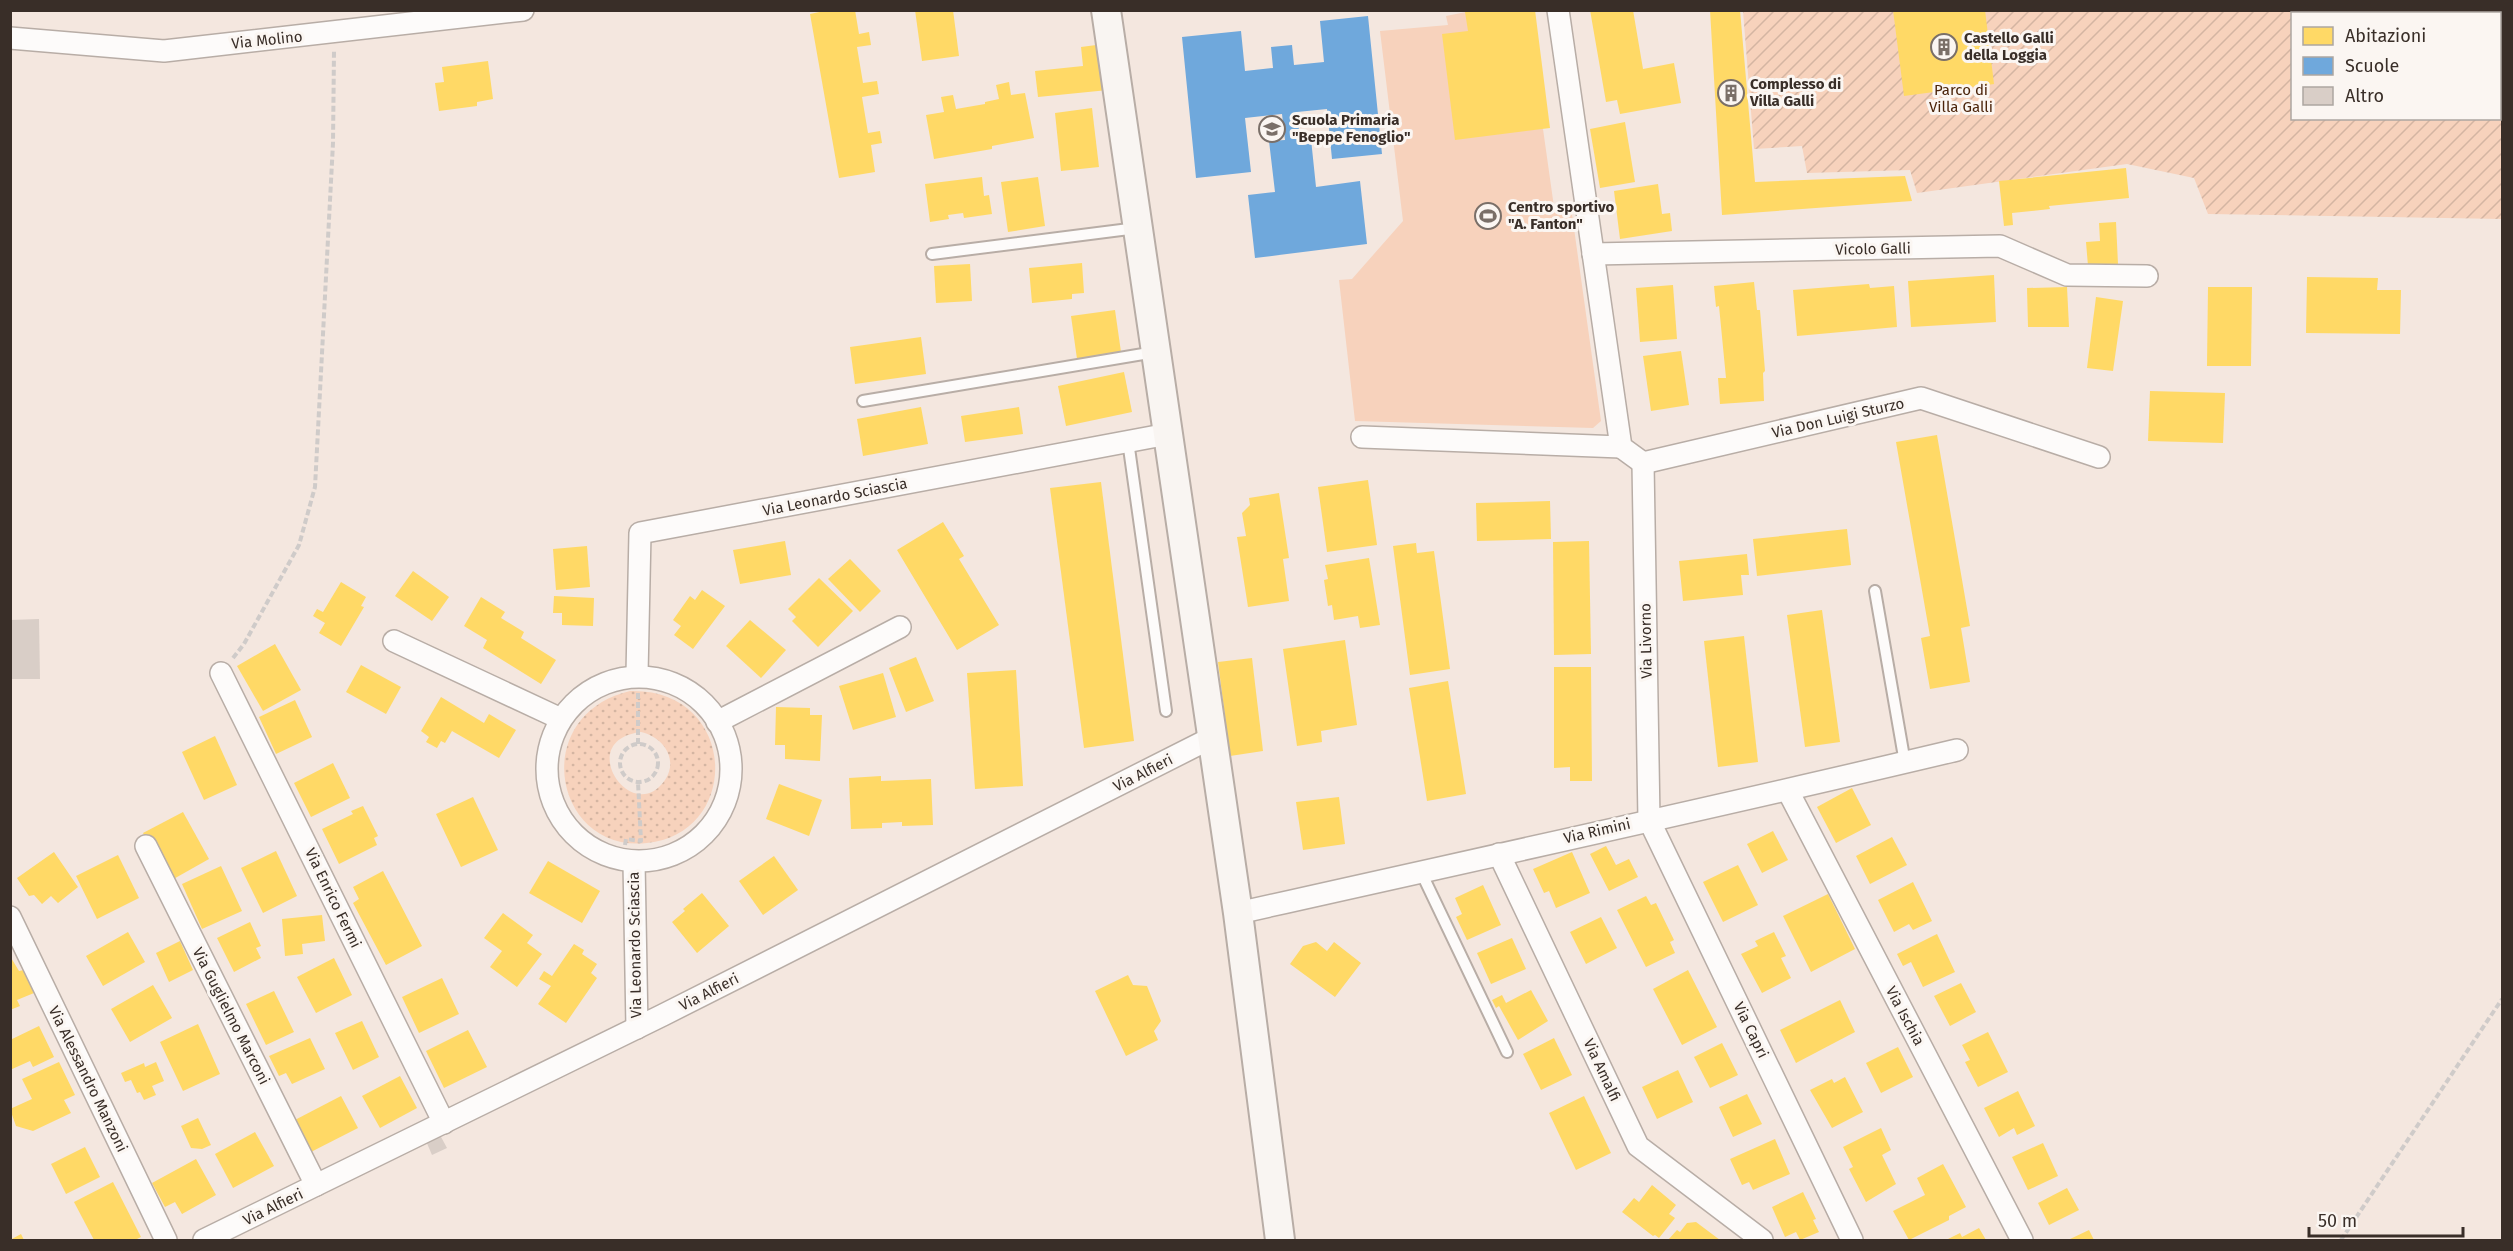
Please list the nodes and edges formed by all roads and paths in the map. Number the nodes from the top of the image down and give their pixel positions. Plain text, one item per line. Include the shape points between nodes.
1 (523, 10) edge
2 (1106, 10) edge
3 (1558, 10) edge
4 (334, 32) junction
5 (10, 38) edge
6 (1138, 228) junction
7 (932, 254) dead end
8 (1593, 254) junction
9 (2147, 276) dead end
10 (1156, 352) junction
11 (862, 401) dead end
12 (1168, 434) junction
13 (1362, 437) dead end
14 (1128, 441) junction
15 (1621, 447) junction
16 (2099, 457) dead end
17 (1642, 463) junction
18 (1875, 591) dead end
19 (900, 627) dead end
20 (394, 641) dead end
21 (221, 673) joint
22 (630, 676) junction
23 (1166, 711) dead end
24 (561, 719) junction
25 (717, 722) junction
26 (1211, 738) junction
27 (638, 744) junction
28 (1957, 750) dead end
29 (1905, 763) junction
30 (638, 782) junction
31 (1788, 791) junction
32 (1650, 820) junction
33 (146, 846) dead end
34 (1500, 854) junction
35 (628, 861) junction
36 (1421, 872) junction
37 (1238, 913) junction
38 (10, 917) edge
39 (2502, 999) edge
40 (637, 1028) junction
41 (1507, 1052) dead end
42 (444, 1123) junction
43 (316, 1185) junction
44 (166, 1240) edge
45 (204, 1240) edge
46 (1280, 1240) edge
47 (1762, 1240) edge
48 (1852, 1240) edge
49 (2022, 1240) edge
50 (2341, 1240) edge

1 - 4 street, Via Molino
2 - 6 street
3 - 8 street
4 - 5 street, Via Molino via 164,51
4 - 21 path via 333,143 315,487 300,545 244,644
6 - 7 lane
6 - 10 street
8 - 9 street, Vicolo Galli via 2000,246 2067,275
8 - 15 street
10 - 11 lane
10 - 12 street
12 - 14 street, Via Leonardo Sciascia
12 - 26 street
13 - 15 street
14 - 22 street, Via Leonardo Sciascia via 640,533
14 - 23 lane
15 - 17 street
16 - 17 street, Via Don Luigi Sturzo via 1921,398
17 - 32 street, Via Livorno
18 - 29 lane
19 - 25 street
20 - 24 street
21 - 42 street, Via Enrico Fermi
22 - 24 street, Via Leonardo Sciascia via 600,685
22 - 25 street, Via Leonardo Sciascia via 685,689 708,708
22 - 27 path via 625,689 638,688
24 - 35 street, Via Leonardo Sciascia via 550,744 546,772 551,799 564,824 583,843 607,857
25 - 35 street, Via Leonardo Sciascia via 725,734 731,764 728,795 714,823 693,845 665,858
26 - 37 street
26 - 40 street, Via Alfieri
27 - 30 path via 622,753 620,766 626,777
27 - 30 path via 651,748 658,759 656,773
28 - 29 street, Via Rimini
29 - 31 street, Via Rimini
30 - 35 path via 641,841 626,839
31 - 32 street, Via Rimini
31 - 49 street, Via Ischia
32 - 34 street, Via Rimini
32 - 48 street, Via Capri
33 - 43 street, Via Guglielmo Marconi
34 - 36 street, Via Rimini
34 - 47 street, Via Amalfi via 1638,1146
35 - 40 street, Via Leonardo Sciascia
36 - 37 street, Via Rimini
36 - 41 lane
37 - 46 street
38 - 44 street, Via Alessandro Manzoni
39 - 50 path
40 - 42 street, Via Alfieri
42 - 43 street, Via Alfieri
43 - 45 street, Via Alfieri

